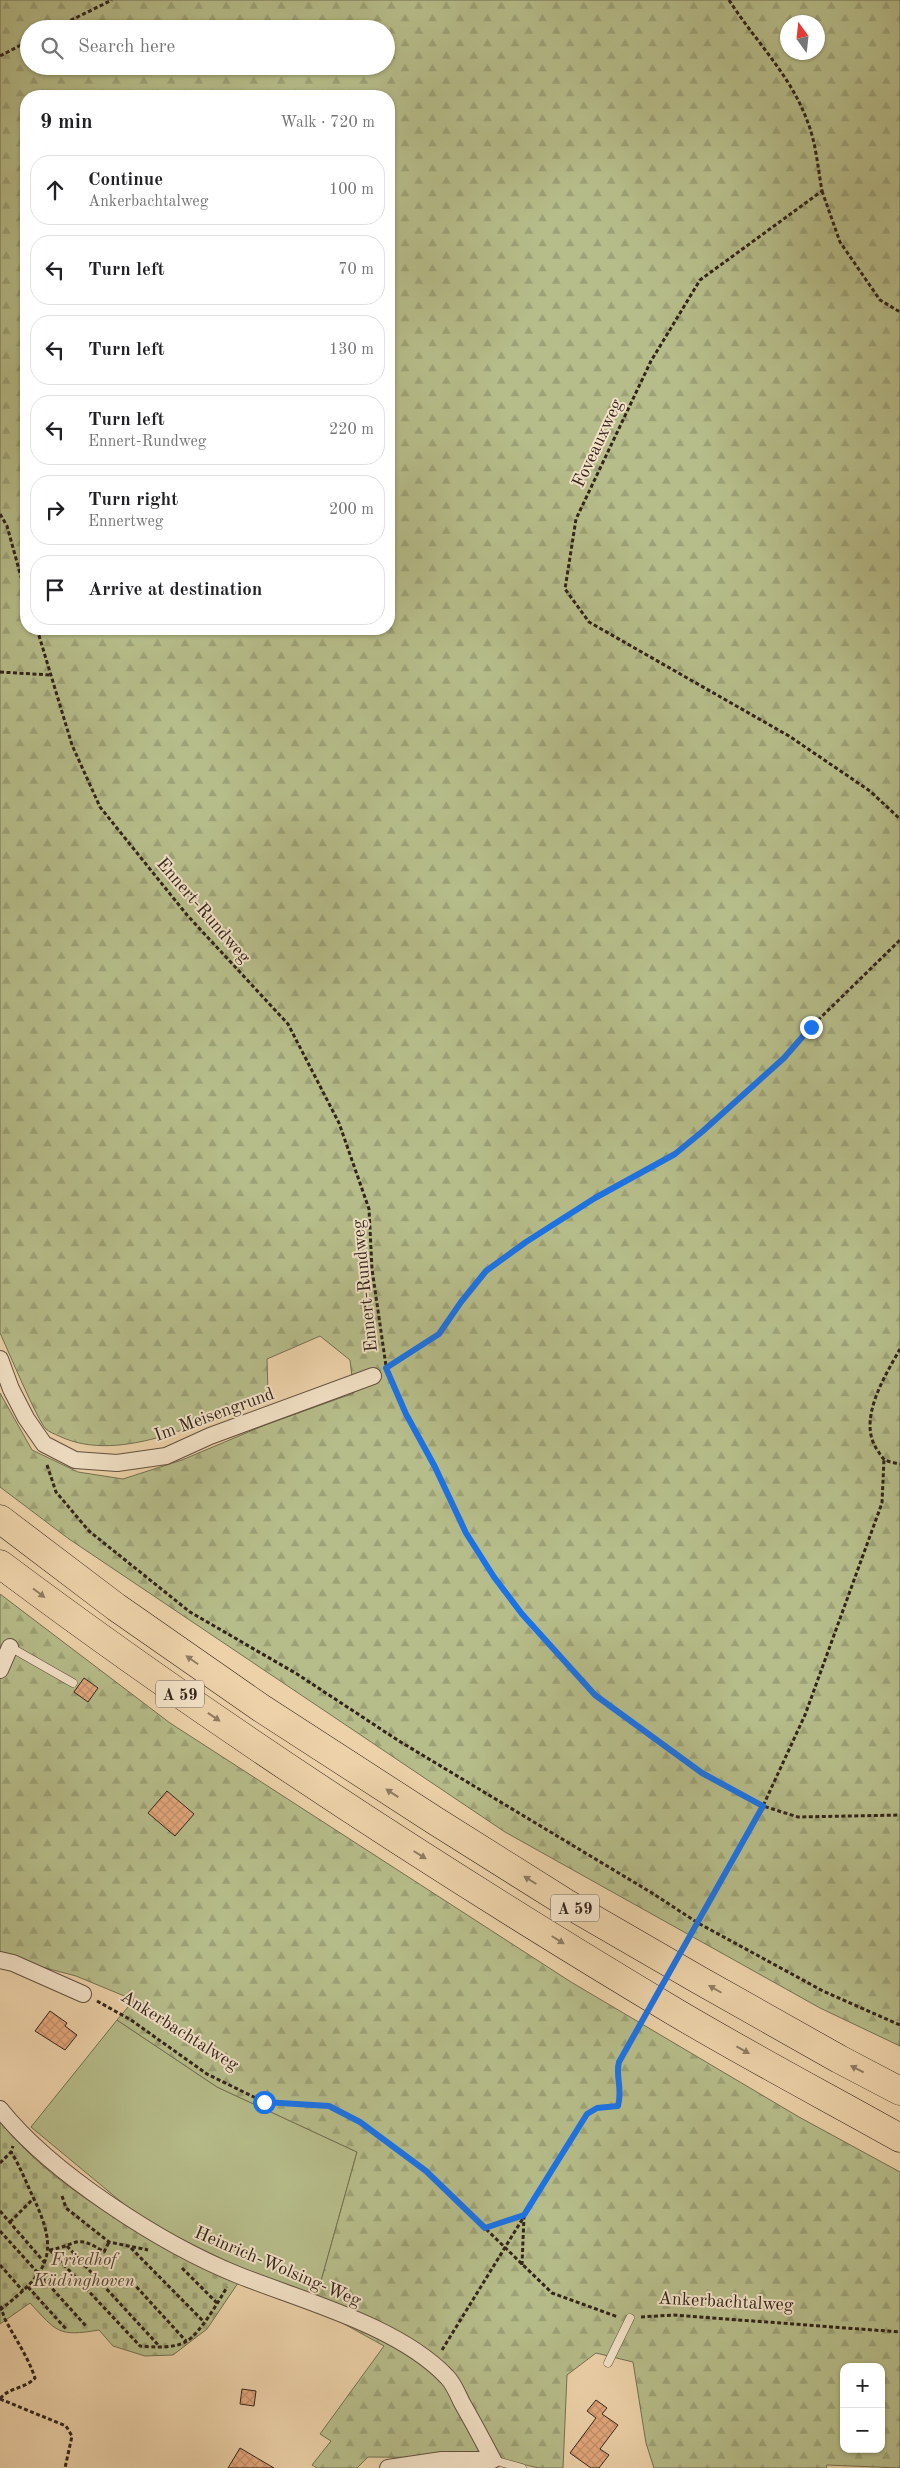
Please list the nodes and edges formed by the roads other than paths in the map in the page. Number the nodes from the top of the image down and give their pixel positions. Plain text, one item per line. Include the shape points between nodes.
1 (0, 1359) edge
2 (380, 1372) road end
3 (0, 1519) edge
4 (0, 1564) edge
5 (10, 1646) joint
6 (0, 1670) edge
7 (73, 1684) dead end
8 (0, 1960) edge
9 (83, 1994) road end
10 (900, 2091) edge
11 (0, 2109) edge
12 (900, 2138) edge
13 (630, 2318) road end
14 (608, 2363) dead end
15 (493, 2460) junction
16 (388, 2468) edge
17 (522, 2468) edge

1 - 2 street, Im Meisengrund via 15,1396 44,1444 75,1460 117,1463 166,1456 210,1436
10 -> 3 highway, A 59 via 839,2060 566,1903 434,1820 260,1708 124,1613
4 -> 12 highway, A 59 via 98,1638 364,1820 676,2012
5 - 6 street
5 - 7 lane
8 - 9 street
11 - 15 street, Heinrich-Wolsing-Weg via 18,2131 73,2177 138,2223 235,2274 376,2329 429,2361 449,2379
13 - 14 lane
15 - 16 street via 442,2460
15 - 17 lane

